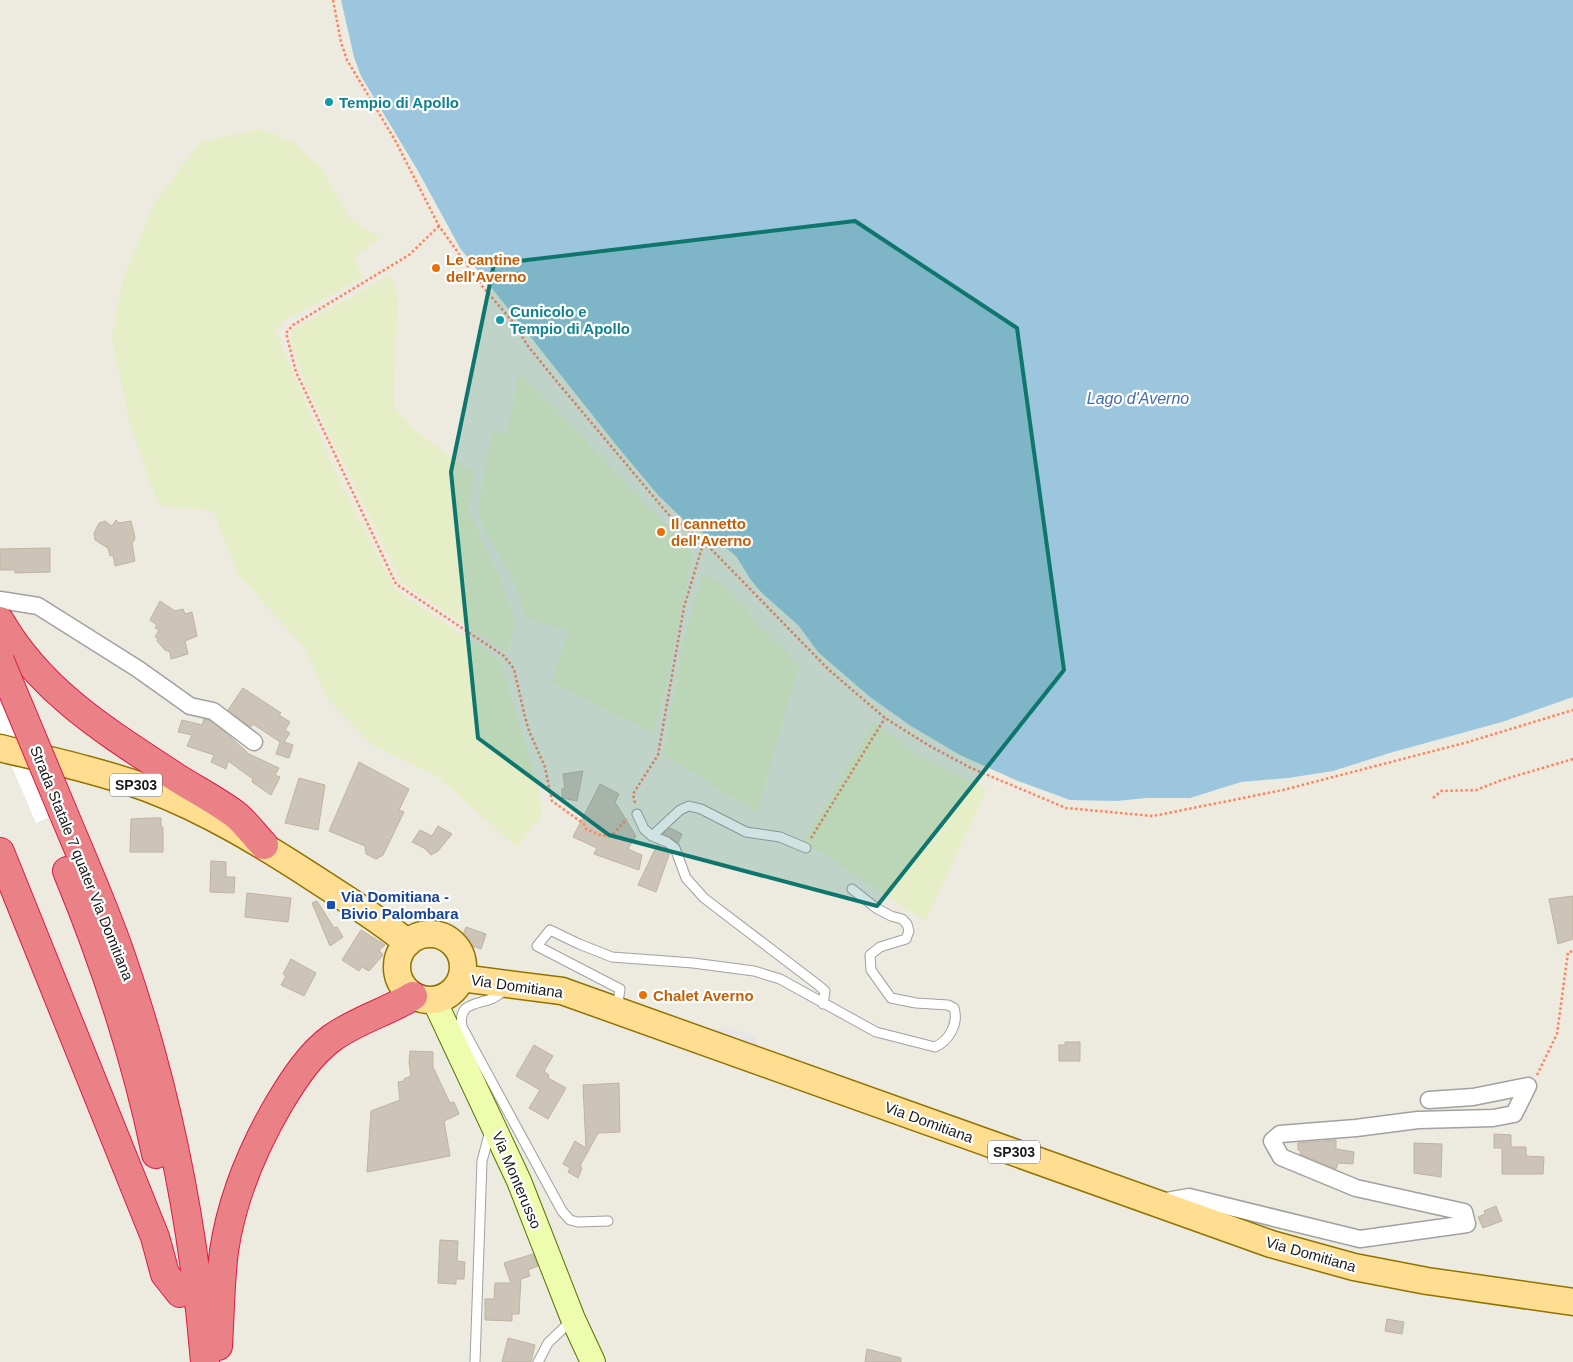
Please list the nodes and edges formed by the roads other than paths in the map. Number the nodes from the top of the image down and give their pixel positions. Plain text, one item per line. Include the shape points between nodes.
1 (0, 600) edge
2 (0, 621) edge
3 (0, 661) edge
4 (0, 709) edge
5 (254, 742) dead end
6 (0, 748) edge
7 (637, 814) road end
8 (54, 815) junction
9 (652, 836) junction
10 (264, 845) junction
11 (806, 848) road end
12 (0, 852) edge
13 (852, 889) dead end
14 (408, 943) junction
15 (461, 978) junction
16 (504, 984) junction
17 (424, 998) junction
18 (823, 1004) junction
19 (617, 1010) junction
20 (1429, 1100) dead end
21 (492, 1123) junction
22 (1156, 1203) junction
23 (608, 1221) dead end
24 (180, 1293) junction
25 (1573, 1302) edge
26 (574, 1319) junction
27 (186, 1362) edge
28 (205, 1362) edge
29 (217, 1362) edge
30 (475, 1362) edge
31 (538, 1362) edge
32 (594, 1362) edge

1 - 5 street via 38,606 190,706 213,711
2 - 10 highway via 36,671 68,703 237,816
3 - 8 highway, Strada Statale 7 quater Via Domitiana, bridge
4 - 8 highway, Strada Statale 7 quater Via Domitiana
6 - 10 main road, SP303 via 146,788 210,816
7 - 9 lane via 644,829
8 - 24 highway, Strada Statale 7 quater Via Domitiana via 136,1071 168,1207
8 - 28 highway, Strada Statale 7 quater Via Domitiana via 106,914 164,1097 196,1266
9 - 11 lane via 680,810 689,806 746,832 780,837
9 - 18 lane via 675,848 686,878 704,898 824,992
10 - 14 main road, SP303 via 386,924
12 - 24 highway via 155,1237 165,1274
13 - 18 lane via 876,908 907,924 906,939 880,947 870,955 871,970 891,998 948,1005 954,1008 956,1015 949,1037 935,1047 876,1032
14 - 15 main road via 432,934 448,940 462,961
14 - 17 main road via 402,949 396,966 401,984
15 - 16 main road, Via Domitiana / SP303
15 - 17 main road via 451,993
16 - 19 main road, Via Domitiana / SP303 via 562,991
16 - 23 lane via 501,993 492,999 475,1002 464,1010 462,1026 562,1211 570,1220 578,1222
17 - 21 street, Via Monterusso
17 - 29 highway via 349,1028 320,1047 292,1082 264,1130 236,1197 226,1242
18 - 19 lane via 780,979 754,971 612,957 550,930 536,946 620,989
19 - 22 main road, Via Domitiana / SP303
20 - 22 street via 1473,1098 1528,1086 1514,1114 1280,1134 1272,1141 1281,1157 1356,1188 1464,1212 1467,1224 1360,1239 1188,1197
21 - 26 street, Via Monterusso via 519,1180
21 - 30 lane via 482,1161
22 - 25 main road, Via Domitiana / SP303 via 1271,1244 1354,1267
24 - 27 highway, Strada Statale 7 quater Via Domitiana
26 - 31 lane via 548,1343
26 - 32 street, Via Monterusso

